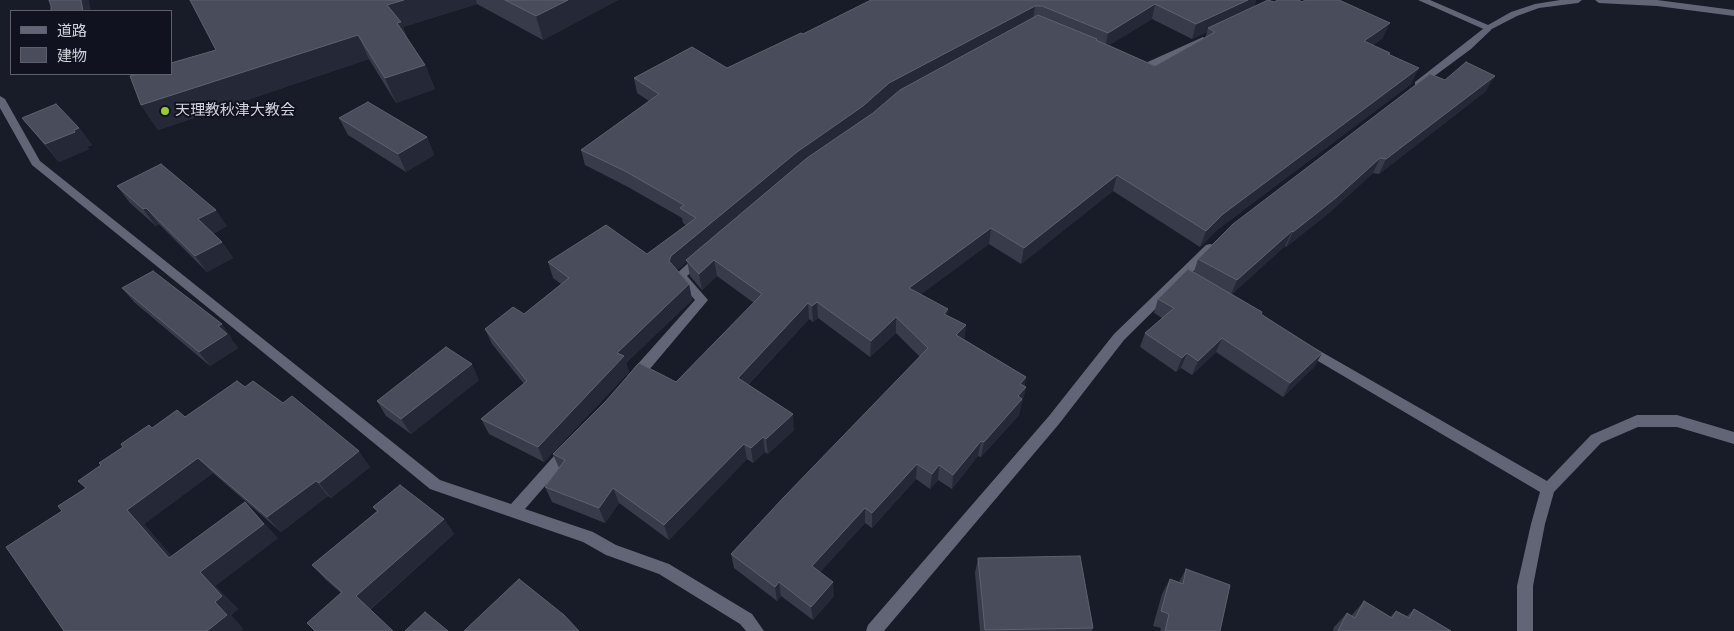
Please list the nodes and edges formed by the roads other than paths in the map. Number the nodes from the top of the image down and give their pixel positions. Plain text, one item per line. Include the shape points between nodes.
1 (1422, 0) edge
2 (1578, 0) edge
3 (1599, 0) edge
4 (1734, 13) edge
5 (1488, 28) junction
6 (1217, 34) edge
7 (1124, 62) edge
8 (1408, 92) edge
9 (0, 99) edge
10 (1216, 242) edge
11 (709, 251) edge
12 (1290, 339) edge
13 (624, 389) edge
14 (1734, 438) edge
15 (573, 444) edge
16 (1548, 489) junction
17 (514, 511) junction
18 (756, 631) edge
19 (874, 631) edge
20 (1525, 631) edge

1 - 5 street
2 - 5 street via 1538,6
3 - 4 street via 1657,3
5 - 8 street
6 - 7 street via 1141,69
9 - 17 street via 36,163 435,485
10 - 19 street via 1187,278 1119,338 1054,420
11 - 13 street via 680,276 702,300
12 - 16 street
14 - 16 street via 1676,421 1637,421 1596,439
15 - 17 street
16 - 20 street via 1525,586
17 - 18 street via 664,569 746,618

